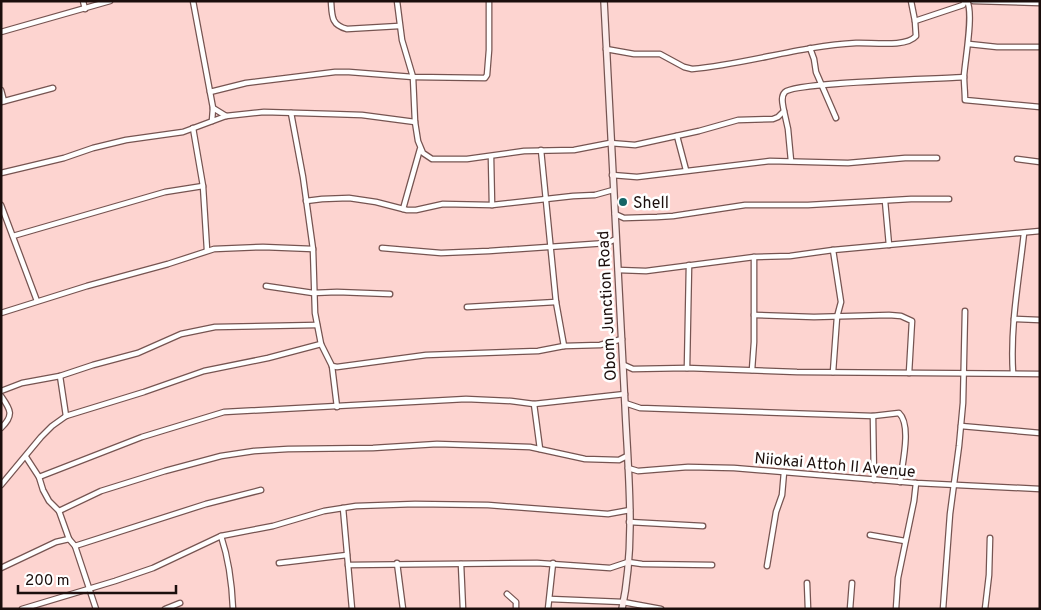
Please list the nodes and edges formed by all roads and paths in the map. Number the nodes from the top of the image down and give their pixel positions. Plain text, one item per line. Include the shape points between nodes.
1 (83, 1) edge
2 (110, 1) edge
3 (194, 1) edge
4 (331, 1) edge
5 (397, 1) edge
6 (489, 1) edge
7 (604, 1) edge
8 (911, 1) edge
9 (966, 1) edge
10 (973, 1) edge
11 (1006, 2) edge
12 (1040, 3) edge
13 (85, 9) junction
14 (916, 21) junction
15 (399, 26) junction
16 (1, 32) edge
17 (968, 44) junction
18 (1040, 47) edge
19 (810, 48) junction
20 (606, 49) junction
21 (413, 77) junction
22 (964, 77) junction
23 (822, 85) junction
24 (53, 88) dead end
25 (1, 90) edge
26 (210, 92) junction
27 (3, 101) edge
28 (1040, 107) edge
29 (213, 108) junction
30 (784, 110) junction
31 (291, 113) junction
32 (226, 116) junction
33 (836, 118) dead end
34 (212, 121) junction
35 (415, 122) junction
36 (193, 128) junction
37 (677, 136) junction
38 (610, 143) junction
39 (420, 148) junction
40 (541, 150) junction
41 (491, 157) junction
42 (936, 158) dead end
43 (1017, 159) dead end
44 (792, 160) junction
45 (1040, 162) edge
46 (686, 170) junction
47 (1, 173) edge
48 (612, 175) junction
49 (202, 186) junction
50 (613, 190) junction
51 (545, 199) junction
52 (950, 199) dead end
53 (884, 200) junction
54 (306, 201) junction
55 (1, 205) edge
56 (492, 205) junction
57 (403, 209) junction
58 (615, 214) junction
59 (1040, 231) edge
60 (1024, 232) junction
61 (14, 236) junction
62 (616, 239) junction
63 (889, 245) junction
64 (550, 246) junction
65 (382, 248) dead end
66 (313, 249) junction
67 (207, 250) junction
68 (833, 250) junction
69 (754, 257) junction
70 (689, 265) junction
71 (618, 270) junction
72 (266, 286) dead end
73 (313, 293) junction
74 (390, 294) dead end
75 (37, 301) junction
76 (556, 302) junction
77 (466, 307) dead end
78 (965, 311) dead end
79 (1, 313) edge
80 (754, 315) junction
81 (837, 316) junction
82 (1014, 319) junction
83 (1040, 320) edge
84 (317, 325) junction
85 (622, 339) junction
86 (321, 344) junction
87 (564, 346) junction
88 (624, 365) junction
89 (332, 366) junction
90 (687, 368) junction
91 (752, 370) junction
92 (833, 372) junction
93 (909, 373) junction
94 (1013, 373) junction
95 (964, 374) junction
96 (1040, 374) edge
97 (60, 376) junction
98 (1, 391) edge
99 (625, 394) junction
100 (1, 396) edge
101 (625, 403) junction
102 (534, 404) junction
103 (337, 407) junction
104 (66, 416) junction
105 (873, 416) junction
106 (960, 426) junction
107 (1, 428) edge
108 (1040, 433) edge
109 (540, 449) junction
110 (627, 456) junction
111 (26, 457) junction
112 (628, 468) junction
113 (784, 472) junction
114 (39, 477) junction
115 (874, 480) junction
116 (900, 482) junction
117 (916, 483) junction
118 (955, 484) junction
119 (1, 485) edge
120 (1040, 489) edge
121 (261, 490) dead end
122 (343, 508) junction
123 (630, 510) junction
124 (59, 511) junction
125 (629, 522) junction
126 (703, 526) dead end
127 (870, 535) dead end
128 (221, 536) junction
129 (990, 538) dead end
130 (69, 539) junction
131 (905, 541) junction
132 (75, 546) junction
133 (347, 556) junction
134 (628, 562) junction
135 (279, 563) dead end
136 (398, 563) junction
137 (461, 564) junction
138 (554, 564) junction
139 (348, 565) junction
140 (712, 565) dead end
141 (767, 566) dead end
142 (1, 568) edge
143 (807, 583) dead end
144 (852, 583) dead end
145 (90, 589) junction
146 (507, 594) dead end
147 (550, 599) junction
148 (623, 602) junction
149 (180, 604) dead end
150 (22, 609) edge
151 (96, 609) edge
152 (165, 609) edge
153 (233, 609) edge
154 (352, 609) edge
155 (403, 609) edge
156 (463, 609) edge
157 (516, 609) edge
158 (548, 609) edge
159 (622, 609) edge
160 (662, 609) edge
161 (808, 609) edge
162 (850, 609) edge
163 (896, 609) edge
164 (943, 609) edge
165 (985, 609) edge

1 - 13 street
2 - 13 street
3 - 26 street
4 - 15 street via 334,22 338,27
5 - 15 street
6 - 21 street via 489,50 485,78
7 - 20 main road, Obom Junction Road
8 - 14 street
9 - 14 street via 963,5
9 - 17 street via 970,7
10 - 11 street
11 - 12 street
13 - 16 street
14 - 19 street via 913,40
15 - 21 street
17 - 18 street
17 - 22 street
19 - 20 street via 692,69 660,54
19 - 23 street
20 - 38 main road, Obom Junction Road
21 - 26 street via 335,72
21 - 35 street
22 - 23 street
22 - 28 street via 965,100
23 - 30 street via 784,92
23 - 33 street
24 - 27 street
25 - 27 street
26 - 29 street
29 - 32 street
29 - 34 street
30 - 37 street via 773,119 738,120
30 - 44 street
31 - 32 street
31 - 35 street via 362,115
31 - 54 street
32 - 34 street
34 - 36 street
35 - 39 street
36 - 47 street via 93,148
36 - 49 street
37 - 38 street via 635,145
37 - 46 street
38 - 40 street via 574,150
38 - 48 main road, Obom Junction Road
39 - 41 street via 422,154 432,159
39 - 57 street
40 - 41 street
40 - 51 street
41 - 56 street
42 - 44 street via 848,163
43 - 45 street
44 - 46 street
46 - 48 street via 637,177
48 - 50 main road, Obom Junction Road
49 - 61 street via 165,192
49 - 67 street
50 - 51 street via 595,195
50 - 58 main road, Obom Junction Road
51 - 56 street
51 - 64 street
52 - 53 street
53 - 58 street via 745,205 657,217 624,218
53 - 63 street
54 - 57 street via 350,198
54 - 66 street
55 - 61 street
56 - 57 street via 443,204 416,210
58 - 62 main road, Obom Junction Road
59 - 60 street
60 - 63 street
60 - 82 street
61 - 75 street
62 - 64 street via 607,243
62 - 71 main road, Obom Junction Road
63 - 68 street
64 - 65 street via 441,253
64 - 76 street
66 - 67 street via 253,247
66 - 73 street
67 - 75 street
68 - 69 street
68 - 81 street via 841,302
69 - 70 street
69 - 80 street
70 - 71 street via 646,272
70 - 90 street
71 - 85 main road, Obom Junction Road
72 - 73 street
73 - 74 street
73 - 84 street
75 - 79 street
76 - 77 street
76 - 87 street
78 - 95 street
80 - 81 street
80 - 91 street
81 - 92 street
81 - 93 street via 889,315 912,321
82 - 83 street
82 - 94 street
84 - 86 street
84 - 97 street via 202,328 138,353
85 - 87 street
85 - 88 main road, Obom Junction Road
86 - 89 street
86 - 104 street via 204,371
87 - 89 street via 538,351 426,355
88 - 90 street via 633,369
88 - 99 main road, Obom Junction Road
89 - 103 street
90 - 91 street
91 - 92 street
92 - 93 street
93 - 95 street
94 - 95 street
94 - 96 street
95 - 106 street
97 - 98 street via 22,383
97 - 104 street
99 - 101 main road, Obom Junction Road
99 - 102 street
100 - 107 street via 10,413 9,421
101 - 105 street via 640,408
101 - 110 main road, Obom Junction Road
102 - 103 street via 466,400
102 - 109 street
103 - 114 street via 224,412 142,437
104 - 111 street via 41,437
105 - 115 street
105 - 116 street via 899,413 903,417 905,444
106 - 108 street
106 - 118 street
109 - 110 street via 585,459 619,460
109 - 124 street via 437,444 254,451 165,471 101,492
110 - 112 main road, Obom Junction Road
111 - 114 street
111 - 119 street
112 - 113 street, Niiokai Attoh II Avenue via 638,471 700,467
112 - 123 main road, Obom Junction Road
113 - 115 street, Niiokai Attoh II Avenue
113 - 141 street
114 - 124 street via 49,501
115 - 116 street, Niiokai Attoh II Avenue
116 - 117 street, Niiokai Attoh II Avenue
117 - 118 street, Niiokai Attoh II Avenue
117 - 131 street
118 - 120 street, Niiokai Attoh II Avenue
118 - 164 street
121 - 132 street
122 - 123 street via 415,504 608,514
122 - 128 street
122 - 133 street
123 - 125 main road, Obom Junction Road
124 - 130 street
125 - 126 street
125 - 134 main road, Obom Junction Road
127 - 131 street
128 - 145 street via 152,568
128 - 153 street via 227,554
129 - 165 street
130 - 132 street
130 - 142 street
131 - 163 street
132 - 145 street
133 - 135 street
133 - 139 street
134 - 138 street via 610,568
134 - 140 street
134 - 148 main road, Obom Junction Road
136 - 137 street
136 - 139 street
136 - 155 street
137 - 138 street
137 - 156 street
138 - 147 street
139 - 154 street
143 - 161 street
144 - 162 street
145 - 150 street
145 - 151 street
146 - 157 street via 516,602
147 - 148 street
147 - 158 street
148 - 159 main road, Obom Junction Road
148 - 160 street
149 - 152 street

